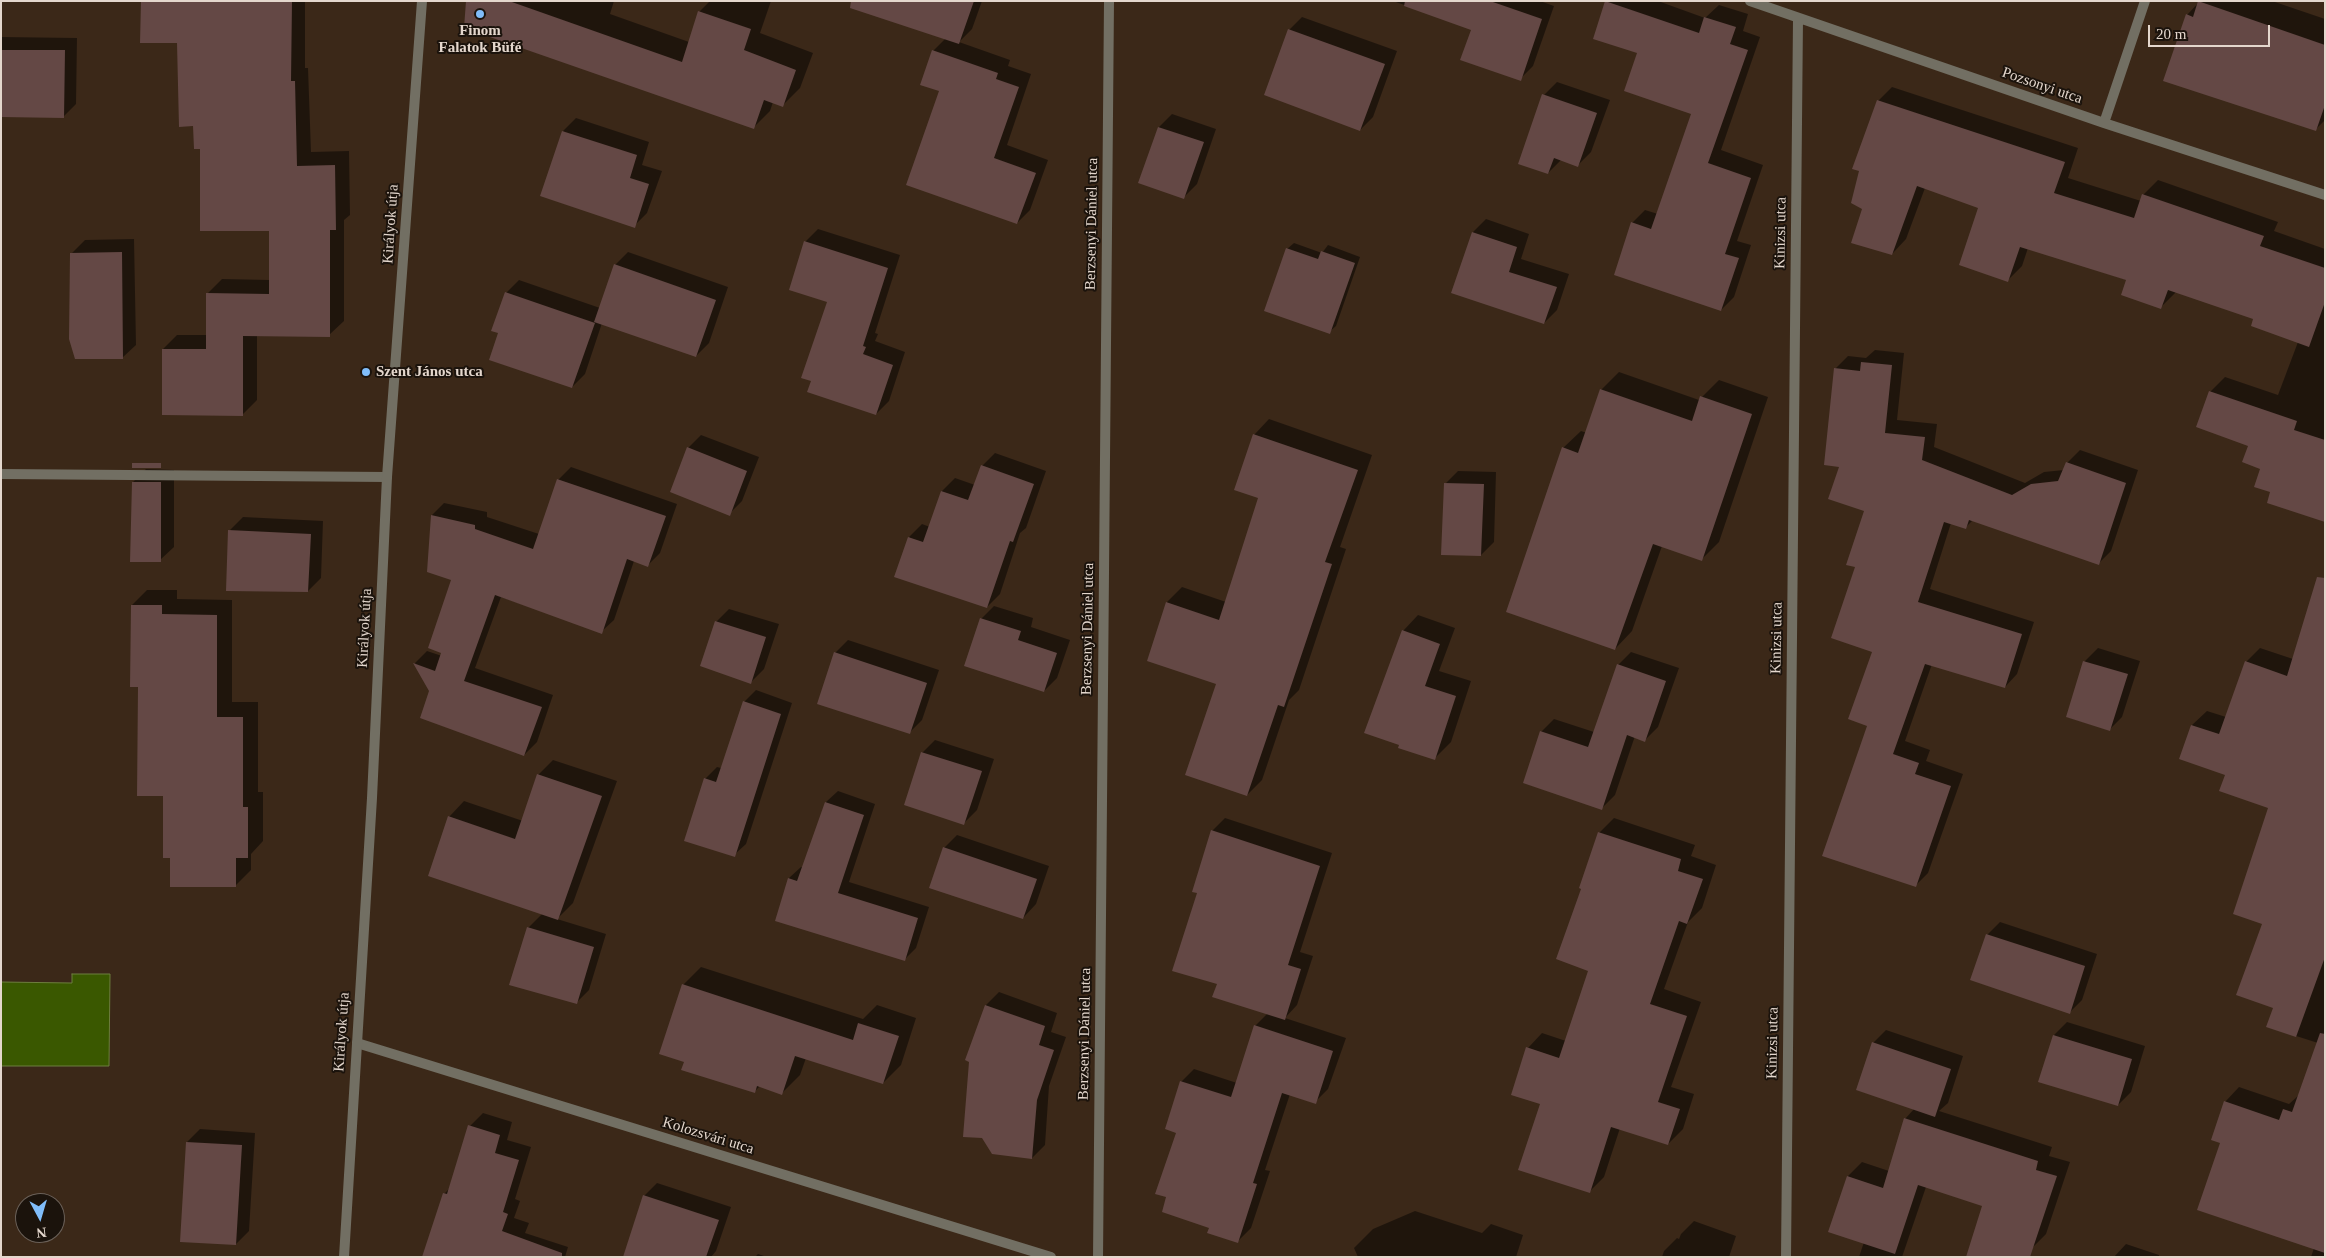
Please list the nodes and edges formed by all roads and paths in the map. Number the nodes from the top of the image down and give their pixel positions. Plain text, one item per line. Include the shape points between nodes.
1 (422, 1) edge
2 (1109, 1) edge
3 (1750, 1) edge
4 (2144, 1) edge
5 (1798, 19) junction
6 (2104, 123) junction
7 (2325, 195) edge
8 (1, 474) edge
9 (387, 478) junction
10 (357, 1043) junction
11 (344, 1257) edge
12 (1051, 1257) edge
13 (1098, 1257) edge
14 (1786, 1257) edge

1 - 9 street, Királyok útja
2 - 13 street, Berzsenyi Dániel utca
3 - 5 street, Pozsonyi utca
4 - 6 street
5 - 6 street, Pozsonyi utca
5 - 14 street, Kinizsi utca
6 - 7 street, Pozsonyi utca
8 - 9 street
9 - 10 street, Királyok útja
10 - 11 street, Királyok útja
10 - 12 street, Kolozsvári utca

